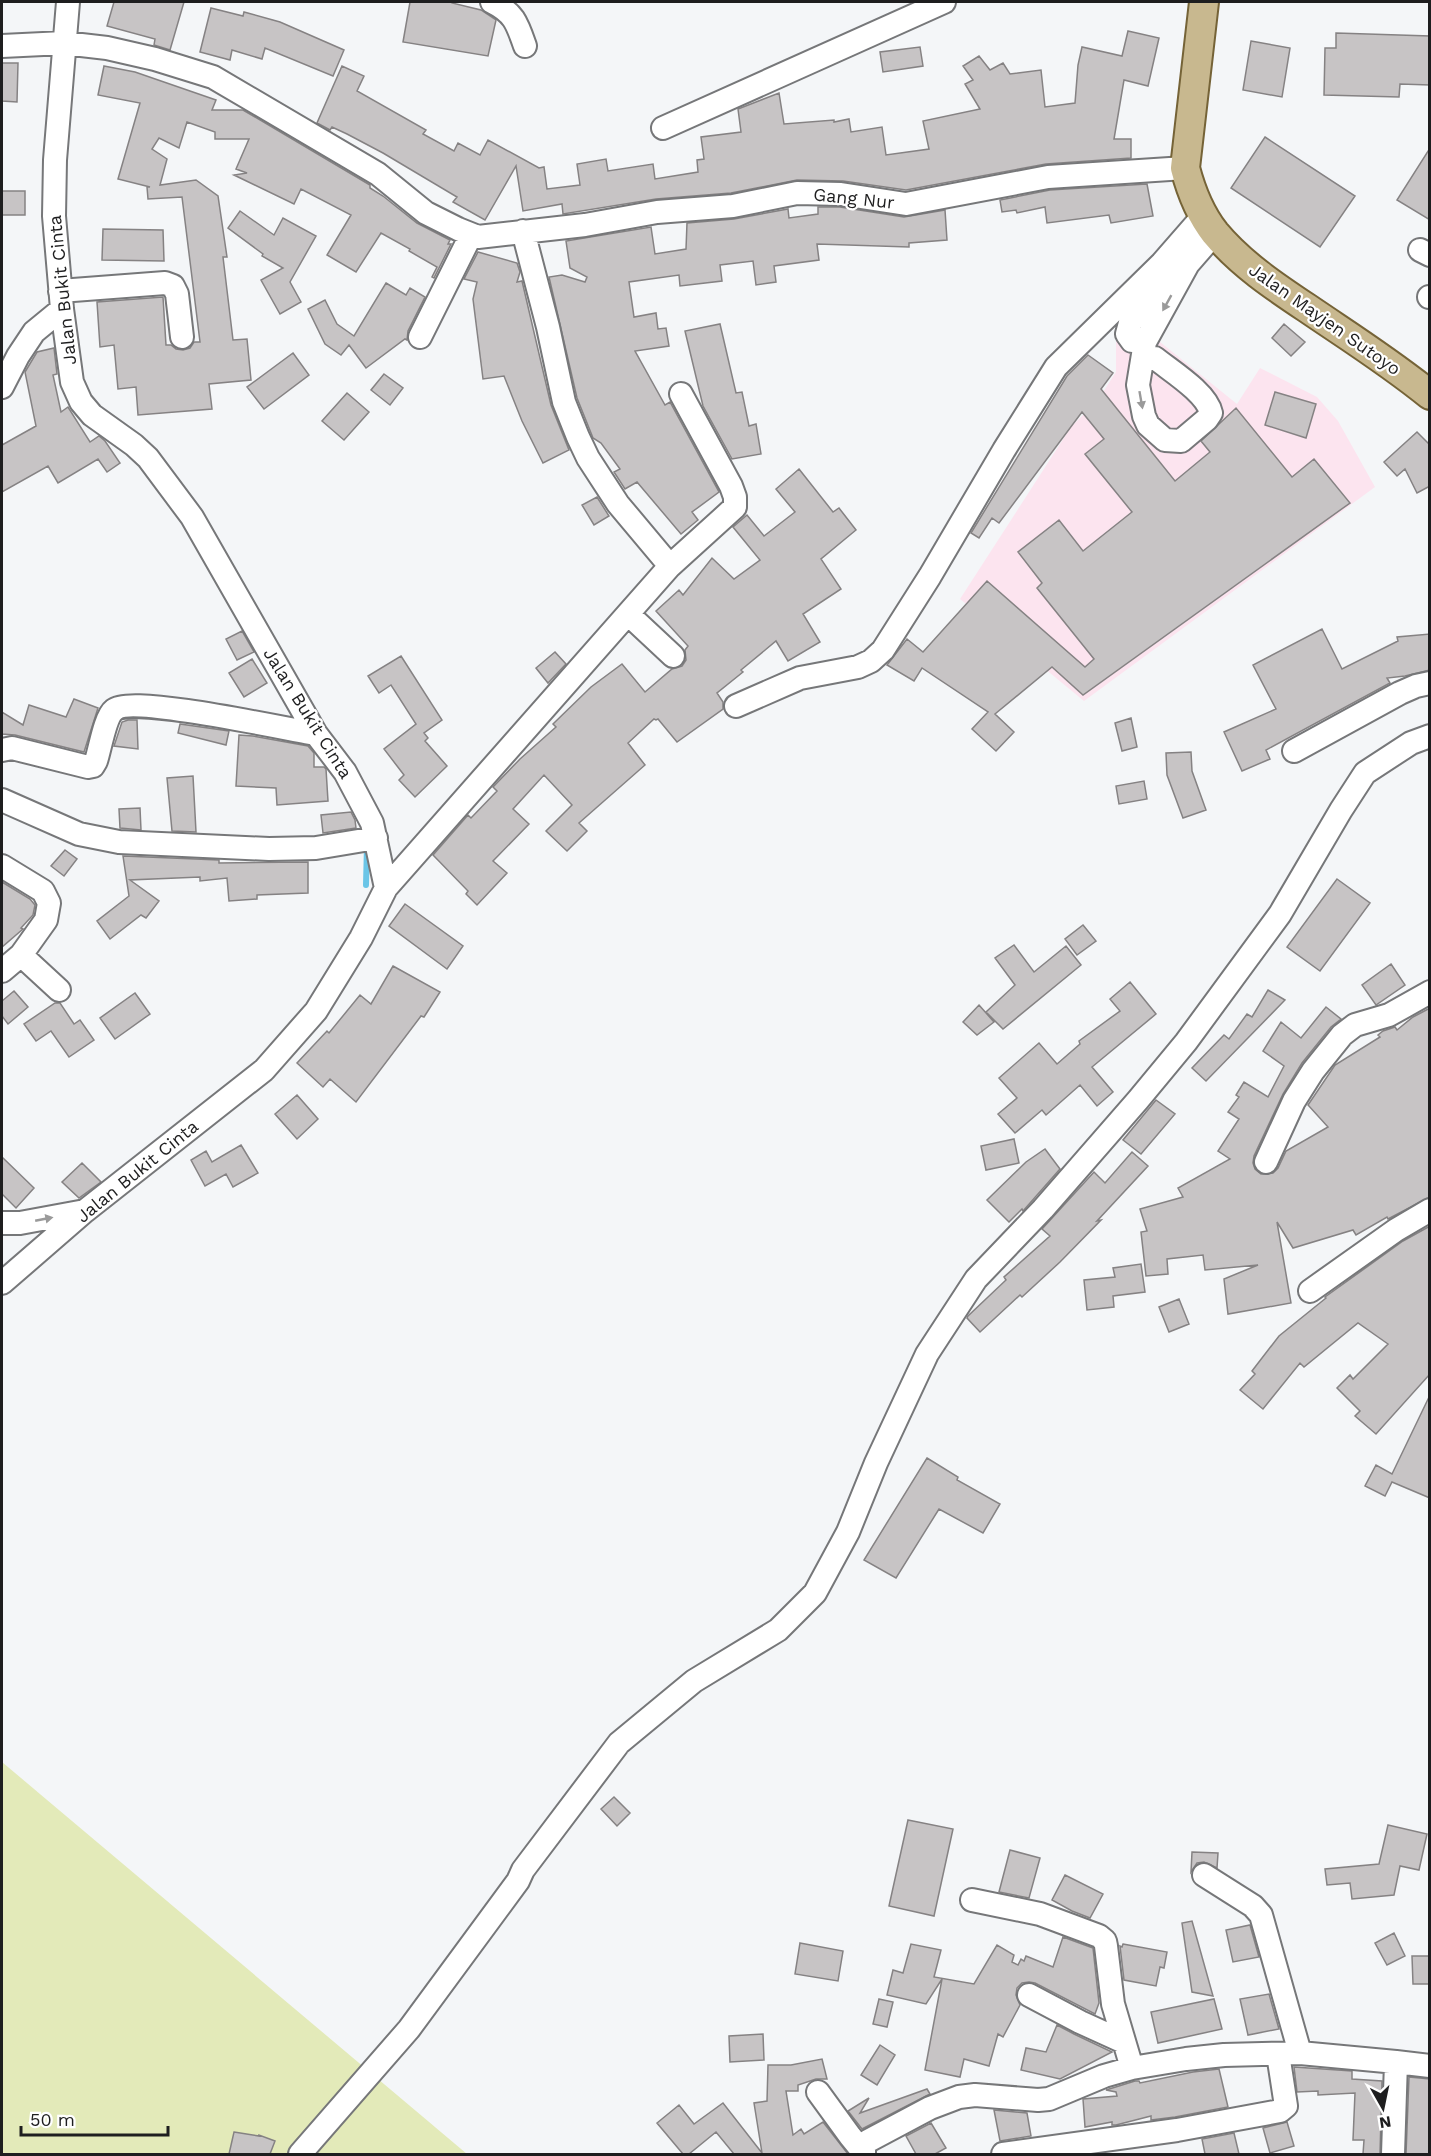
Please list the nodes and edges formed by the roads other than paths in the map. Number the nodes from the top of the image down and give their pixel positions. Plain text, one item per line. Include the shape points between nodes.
1 (68, 2) edge
2 (492, 2) edge
3 (944, 2) edge
4 (1204, 2) edge
5 (64, 43) junction
6 (2, 46) edge
7 (525, 46) dead end
8 (663, 128) dead end
9 (1185, 168) junction
10 (1210, 225) junction
11 (523, 231) junction
12 (471, 235) junction
13 (61, 300) junction
14 (182, 337) dead end
15 (420, 337) dead end
16 (1132, 341) dead end
17 (1155, 358) dead end
18 (2, 387) edge
19 (681, 394) dead end
20 (1430, 395) edge
21 (670, 566) junction
22 (628, 614) junction
23 (673, 656) dead end
24 (1430, 683) edge
25 (736, 706) dead end
26 (316, 734) junction
27 (1430, 736) edge
28 (2, 750) edge
29 (1294, 752) dead end
30 (2, 800) edge
31 (376, 838) junction
32 (2, 866) edge
33 (386, 888) junction
34 (21, 955) junction
35 (2, 970) edge
36 (59, 990) dead end
37 (1430, 992) edge
38 (1266, 1162) dead end
39 (1430, 1210) edge
40 (86, 1211) junction
41 (2, 1223) edge
42 (34, 1256) junction
43 (2, 1259) edge
44 (2, 1282) edge
45 (1310, 1291) dead end
46 (1204, 1875) dead end
47 (972, 1900) dead end
48 (1029, 1995) dead end
49 (1124, 2042) junction
50 (1300, 2053) junction
51 (1278, 2054) junction
52 (1396, 2062) junction
53 (1430, 2066) edge
54 (1132, 2068) junction
55 (818, 2091) dead end
56 (324, 2126) junction
57 (864, 2153) edge
58 (300, 2154) edge
59 (321, 2154) edge
60 (1004, 2154) edge
61 (1393, 2154) edge

1 - 5 street, Jalan Bukit Cinta
2 - 7 street via 507,10 517,22
3 - 8 street
4 - 9 main road, Jalan Mayjen Sutoyo
5 - 6 street
5 - 12 street via 126,52 213,77 378,174 426,213
5 - 13 street, Jalan Bukit Cinta via 54,205
9 - 10 main road, Jalan Mayjen Sutoyo via 1190,188
9 - 11 street, Gang Nur via 1048,177 906,204 841,194 797,193 733,206 657,212
10 - 16 street via 1130,323 1127,334
10 -> 17 street via 1145,342 1138,385 1148,425 1165,440 1181,441 1208,419 1210,405
10 - 20 main road, Jalan Mayjen Sutoyo via 1264,279
10 - 25 street via 1162,263 1056,367 882,650 858,667 800,678
11 - 12 street, Gang Nur
11 - 21 street via 564,402 578,437 618,504
12 - 15 street
13 - 14 street via 165,283 173,286 177,294
13 - 18 street via 34,332
13 - 26 street, Jalan Bukit Cinta via 72,382 81,402 148,458 192,517
19 - 21 street via 731,486 736,505
21 - 22 street
22 - 23 street
22 - 33 street
24 - 29 street via 1400,693
26 - 28 street via 184,709 126,706 116,707 110,714 93,766 12,748
26 - 31 street, Jalan Bukit Cinta via 345,772
27 - 56 street via 1411,743 1365,773 1281,914 1186,1042 1043,1209 976,1279 927,1354 848,1532 815,1593 778,1630 694,1681 619,1743 409,2030
30 - 31 street via 79,834 119,842 269,849 316,848
31 - 33 street, Jalan Bukit Cinta
32 - 34 street via 43,891 49,903 46,920
33 - 40 street, Jalan Bukit Cinta via 361,938 316,1011 264,1070
34 - 35 street
34 - 36 street
37 - 38 street via 1389,1015 1355,1024 1342,1035 1294,1101
39 - 45 street
41 -> 40 street
40 - 42 street, Jalan Bukit Cinta
42 - 43 street
42 - 44 street, Jalan Bukit Cinta
46 - 50 street via 1261,1915
47 - 49 street via 1040,1914 1102,1938
48 - 49 street
49 - 54 street
50 - 51 street
50 - 52 street
51 - 54 street via 1224,2055
51 - 60 street via 1286,2106 1280,2111
52 - 53 street
52 - 61 street
54 - 57 street via 1049,2099 959,2097 868,2141
55 - 57 street
56 - 58 street
56 - 59 street

